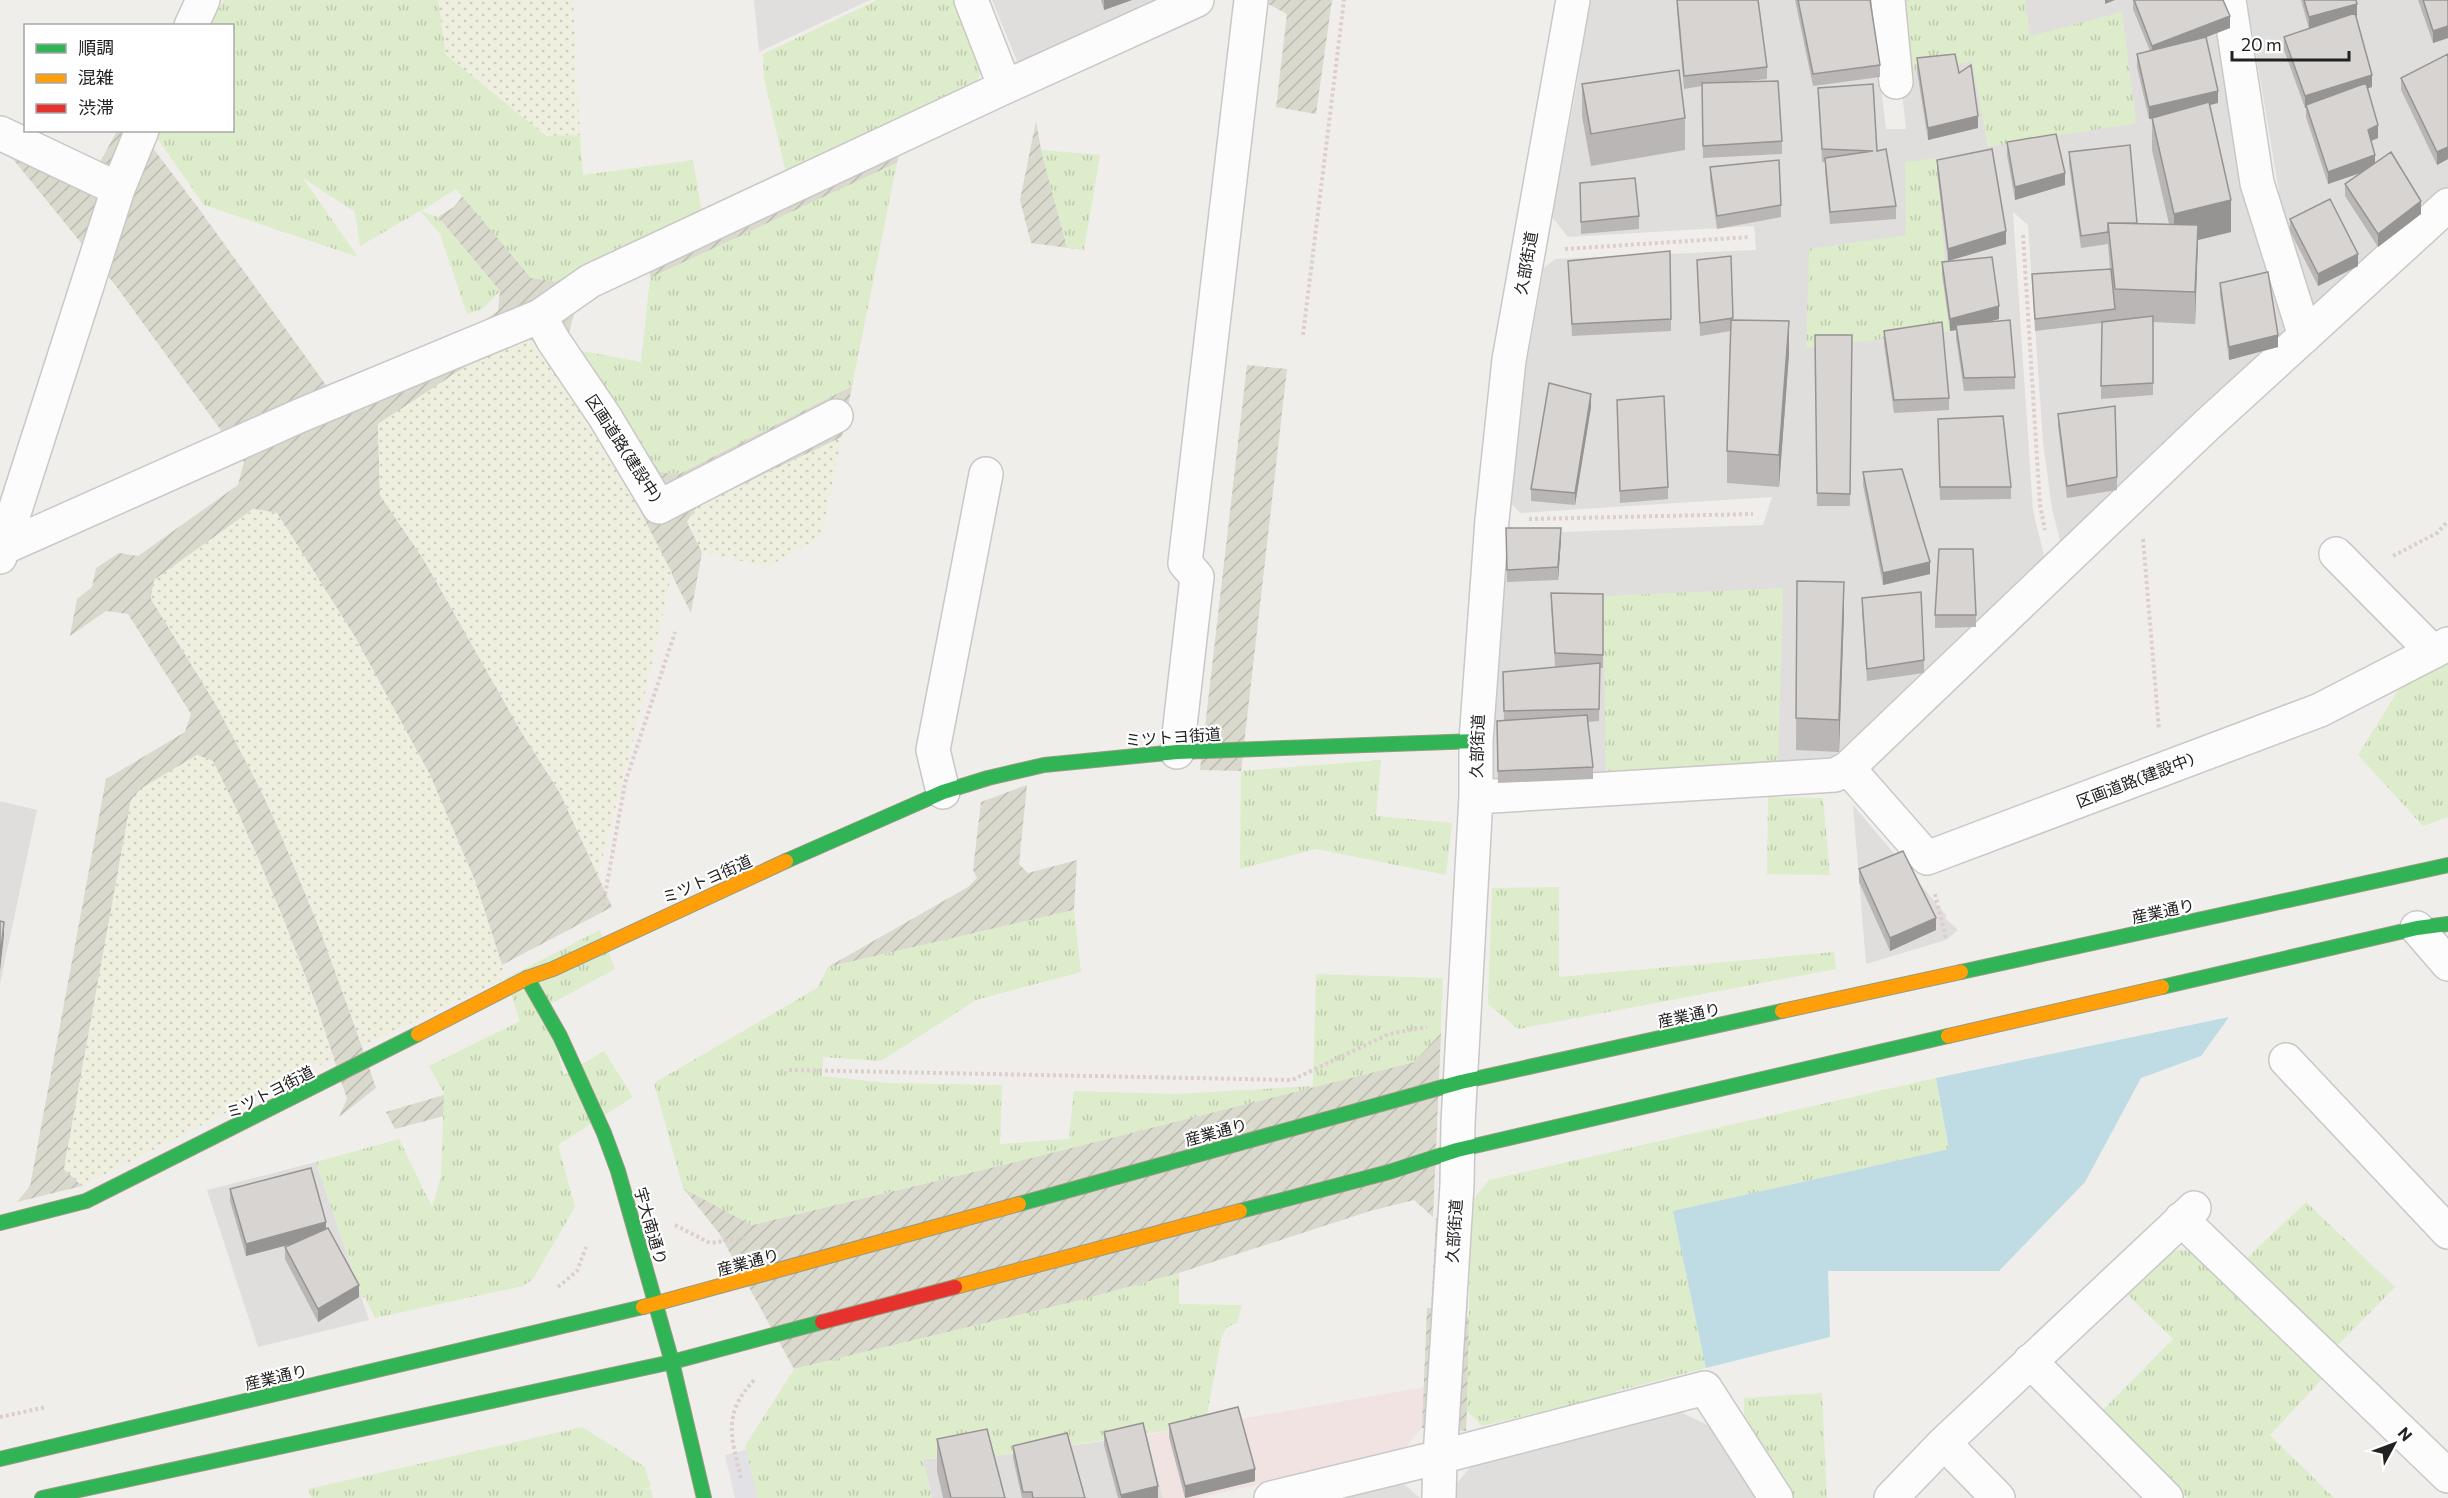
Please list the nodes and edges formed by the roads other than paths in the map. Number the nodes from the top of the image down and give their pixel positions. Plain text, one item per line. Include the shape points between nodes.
1 (203, 0) edge
2 (971, 0) edge
3 (1197, 0) edge
4 (1251, 0) edge
5 (1573, 0) edge
6 (1888, 0) edge
7 (2229, 0) edge
8 (192, 24) edge
9 (1896, 82) dead end
10 (1005, 87) junction
11 (141, 132) edge
12 (0, 133) edge
13 (118, 189) junction
14 (2448, 205) edge
15 (540, 315) junction
16 (2305, 336) junction
17 (836, 416) dead end
18 (986, 474) dead end
19 (1, 552) edge
20 (2336, 555) dead end
21 (2440, 648) edge
22 (1476, 741) junction
23 (1177, 752) junction
24 (1848, 768) junction
25 (943, 792) junction
26 (1476, 797) junction
27 (2448, 866) edge
28 (2432, 926) edge
29 (2448, 964) edge
30 (527, 978) junction
31 (2286, 1060) dead end
32 (1461, 1082) junction
33 (1457, 1150) junction
34 (0, 1223) edge
35 (2448, 1232) edge
36 (657, 1304) junction
37 (2030, 1361) junction
38 (672, 1362) junction
39 (1944, 1443) junction
40 (1440, 1457) junction
41 (0, 1460) edge
42 (2448, 1476) edge
43 (42, 1498) edge
44 (704, 1498) edge
45 (1271, 1498) edge
46 (1439, 1498) edge
47 (1776, 1498) edge
48 (1891, 1498) edge
49 (1998, 1498) edge
50 (2166, 1498) edge

1 - 8 street
2 - 10 street
3 - 10 street
4 - 23 street via 1185,563 1197,577
5 - 22 street, 久部街道 via 1509,360 1492,520
6 - 9 street
7 - 16 street via 2257,183
10 - 15 street via 590,281
11 - 13 street
12 - 13 street
13 - 19 street
14 - 16 street
15 - 17 street, 区画道路(建設中) via 659,507
15 - 19 street via 299,416
16 - 24 street
18 - 25 street via 933,750
20 - 21 street
21 - 24 street, 区画道路(建設中) via 2320,710 1927,858
22 - 23 street, ミツトヨ街道
22 - 26 street, 久部街道
23 - 25 street, ミツトヨ街道 via 1044,765
24 - 26 street via 1834,775
25 - 30 street, ミツトヨ街道
26 - 32 street, 久部街道
27 - 32 street, 産業通り
28 - 29 street
28 - 33 street
30 - 34 street, ミツトヨ街道 via 86,1201
30 - 36 street, 宇大南通り via 560,1036 604,1133
31 - 35 street
32 - 33 street, 久部街道
32 - 36 street, 産業通り
33 - 38 street via 1389,1172
33 - 40 street, 久部街道
36 - 38 street, 宇大南通り
36 - 41 street, 産業通り
37 - 39 street
37 - 42 street via 2188,1213
37 - 50 street
38 - 43 street
38 - 44 street, 宇大南通り
39 - 48 street
39 - 49 street
40 - 45 street
40 - 46 street, 久部街道
40 - 47 street via 1705,1388

